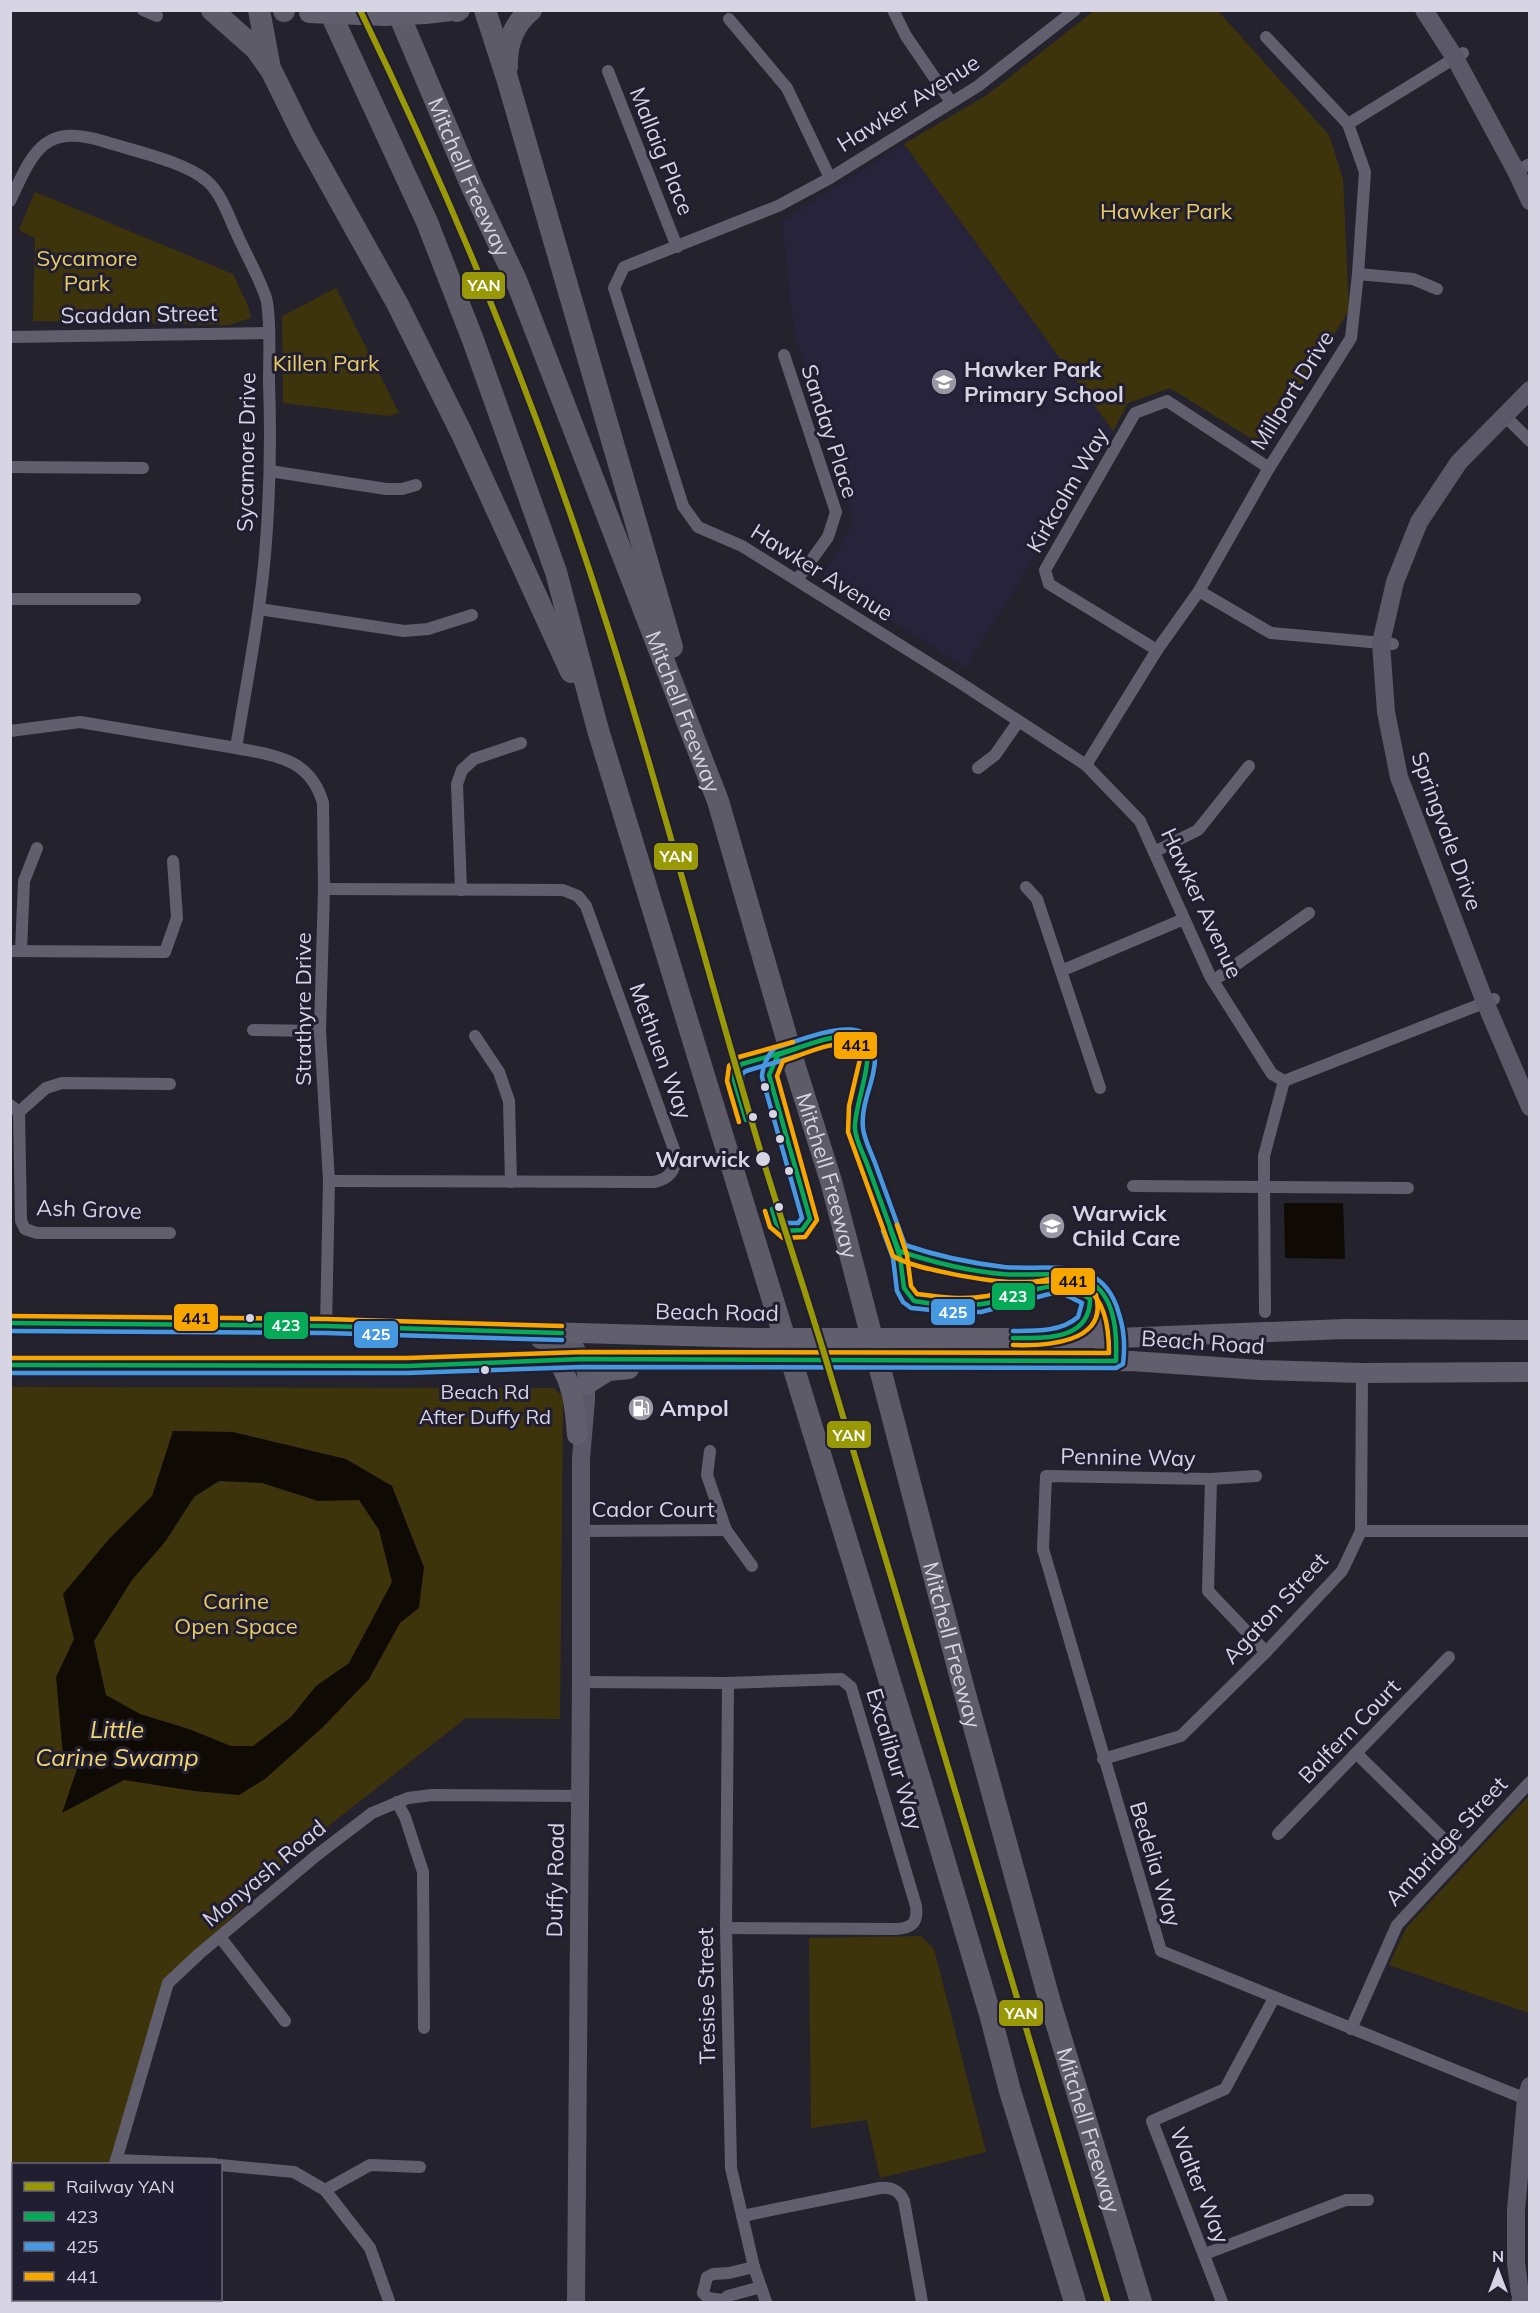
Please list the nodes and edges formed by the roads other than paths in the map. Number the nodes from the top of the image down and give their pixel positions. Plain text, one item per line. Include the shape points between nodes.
1 (212, 10) edge
2 (259, 10) edge
3 (397, 10) edge
4 (485, 10) edge
5 (531, 10) edge
6 (893, 10) edge
7 (1075, 10) edge
8 (1424, 10) edge
9 (1435, 10) edge
10 (283, 11) edge
11 (458, 11) edge
12 (319, 12) edge
13 (1060, 15) edge
14 (729, 19) dead end
15 (1266, 37) dead end
16 (1459, 56) junction
17 (271, 70) junction
18 (608, 71) dead end
19 (507, 78) junction
20 (951, 102) junction
21 (1348, 124) junction
22 (1525, 171) edge
23 (830, 178) junction
24 (10, 201) edge
25 (1530, 201) edge
26 (677, 247) junction
27 (1358, 274) junction
28 (1437, 289) dead end
29 (268, 333) junction
30 (10, 337) edge
31 (784, 355) dead end
32 (1530, 390) edge
33 (1530, 402) edge
34 (1507, 418) junction
35 (1530, 441) edge
36 (10, 467) edge
37 (142, 468) dead end
38 (1269, 468) junction
39 (270, 471) junction
40 (416, 485) dead end
41 (797, 580) junction
42 (1199, 591) junction
43 (10, 598) edge
44 (135, 599) dead end
45 (259, 609) junction
46 (472, 615) dead end
47 (1387, 644) junction
48 (1157, 650) junction
49 (1018, 722) junction
50 (598, 730) junction
51 (10, 731) edge
52 (521, 743) dead end
53 (236, 748) junction
54 (1086, 765) junction
55 (1250, 766) dead end
56 (978, 768) dead end
57 (718, 801) junction
58 (37, 848) dead end
59 (1154, 852) junction
60 (173, 861) dead end
61 (1026, 887) dead end
62 (324, 889) junction
63 (461, 890) junction
64 (1309, 913) dead end
65 (1184, 919) junction
66 (16, 951) edge
67 (1061, 971) junction
68 (1213, 981) junction
69 (1490, 1000) junction
70 (253, 1030) dead end
71 (320, 1031) junction
72 (475, 1036) dead end
73 (1284, 1081) junction
74 (1530, 1082) edge
75 (170, 1084) dead end
76 (1100, 1088) dead end
77 (1530, 1107) edge
78 (15, 1108) edge
79 (329, 1181) junction
80 (511, 1182) junction
81 (1133, 1186) dead end
82 (1264, 1186) junction
83 (1408, 1188) dead end
84 (170, 1233) dead end
85 (1024, 1275) dead end
86 (1049, 1285) dead end
87 (1090, 1299) junction
88 (1265, 1312) dead end
89 (10, 1323) edge
90 (326, 1326) junction
91 (446, 1330) junction
92 (1530, 1330) edge
93 (630, 1335) junction
94 (1050, 1338) junction
95 (1109, 1338) junction
96 (582, 1359) junction
97 (557, 1360) junction
98 (718, 1360) junction
99 (1108, 1361) junction
100 (10, 1365) edge
101 (1530, 1371) edge
102 (1362, 1373) junction
103 (586, 1385) junction
104 (577, 1435) junction
105 (710, 1451) dead end
106 (580, 1459) junction
107 (1046, 1476) joint
108 (1256, 1476) dead end
109 (1211, 1479) junction
110 (726, 1530) junction
111 (580, 1531) junction
112 (1361, 1531) junction
113 (1530, 1531) edge
114 (752, 1566) dead end
115 (1266, 1652) junction
116 (1449, 1657) dead end
117 (581, 1682) junction
118 (728, 1683) junction
119 (1356, 1753) junction
120 (1103, 1759) junction
121 (1530, 1782) edge
122 (580, 1796) junction
123 (398, 1802) junction
124 (1278, 1834) dead end
125 (1460, 1855) junction
126 (726, 1928) junction
127 (220, 1937) junction
128 (1274, 1998) junction
129 (285, 2021) dead end
130 (424, 2028) dead end
131 (1351, 2029) junction
132 (1528, 2092) edge
133 (116, 2162) edge
134 (162, 2163) edge
135 (222, 2165) edge
136 (420, 2167) dead end
137 (1108, 2186) junction
138 (326, 2190) junction
139 (1368, 2199) dead end
140 (742, 2216) junction
141 (1205, 2254) junction
142 (754, 2267) junction
143 (761, 2287) junction
144 (389, 2301) dead end
145 (576, 2302) edge
146 (766, 2302) edge
147 (922, 2302) edge
148 (1075, 2302) edge
149 (1141, 2302) edge
150 (1155, 2302) edge
151 (1222, 2302) edge
152 (1521, 2302) edge

1 - 17 highway via 256,49
2 - 17 highway
3 - 57 highway, Mitchell Freeway via 516,280
4 - 19 highway
5 - 19 highway via 517,25 510,41
6 - 20 street
7 - 13 street, Hawker Avenue
8 - 16 main road
9 - 16 main road
10 - 12 main road
11 - 12 main road, bridge via 385,16
12 - 50 highway via 427,222 556,572
13 - 20 street, Hawker Avenue via 978,86
14 - 23 street via 788,88
15 - 21 street
16 - 21 street
16 - 22 main road
17 - 50 highway via 398,305
18 - 26 street, Mallaig Place
19 - 57 highway
20 - 23 street, Hawker Avenue
21 - 27 street, Millport Drive via 1365,172
22 - 25 main road
23 - 26 street, Hawker Avenue via 778,206
24 - 29 street, Sycamore Drive via 28,162 40,146 54,138 96,140 190,170 208,182 224,205 267,301
26 - 41 street, Hawker Avenue via 624,267 614,288 683,506 698,527 742,546
27 - 28 street via 1413,279
27 - 38 street, Millport Drive via 1351,338
29 - 30 street, Scaddan Street
29 - 39 street, Sycamore Drive
31 - 41 street, Sanday Place via 836,512 828,537
32 - 34 main road, Springvale Drive
33 - 34 main road, Springvale Drive
34 - 35 street
34 - 47 main road, Springvale Drive via 1459,462 1419,522 1395,582
36 - 37 street
38 - 42 street, Millport Drive
38 - 48 street, Kirkcolm Way via 1167,401 1135,413 1045,570 1049,584
39 - 40 street via 386,489
39 - 45 street, Sycamore Drive
41 - 49 street, Hawker Avenue
42 - 47 street via 1271,633
42 - 48 street, Millport Drive
43 - 44 street
45 - 46 street via 404,631 429,629
45 - 53 street, Sycamore Drive
47 - 69 main road, Springvale Drive via 1386,712 1399,777
48 - 54 street, Millport Drive
49 - 54 street, Hawker Avenue
49 - 56 street via 995,754
50 - 148 highway
51 - 53 street via 80,722
52 - 63 street via 474,759 462,770 457,784
53 - 62 street, Strathyre Drive via 292,762 315,784 324,814
54 - 59 street, Hawker Avenue via 1140,821
55 - 59 street via 1198,830
57 - 137 highway, Mitchell Freeway via 831,1181 961,1679 1063,2048
58 - 66 street via 24,882
59 - 65 street, Hawker Avenue
60 - 66 street via 177,918 165,952
61 - 67 street via 1037,899
62 - 63 street, Methuen Way
62 - 71 street, Strathyre Drive
63 - 80 street, Methuen Way via 563,890 581,899 676,1155 671,1172 654,1182
64 - 68 street
65 - 67 street
65 - 68 street, Hawker Avenue
67 - 76 street
68 - 73 street, Hawker Avenue via 1272,1074
69 - 73 street
69 - 74 main road, Springvale Drive
69 - 77 main road, Springvale Drive
70 - 71 street
71 - 79 street, Strathyre Drive
72 - 80 street via 499,1072 509,1101
73 - 82 street via 1264,1156
75 - 78 street via 62,1083 46,1088
78 - 84 street, Ash Grove via 21,1221 25,1229 37,1233
79 - 80 street, Methuen Way
79 - 90 street, Strathyre Drive
81 - 82 street
82 - 83 street
82 - 88 street
85 - 95 street via 1068,1277 1096,1286 1110,1311
86 - 87 street via 1076,1289
87 - 94 main road via 1089,1314 1082,1324
87 - 95 street
89 - 90 main road, Beach Road
90 - 91 main road, Beach Road
91 - 93 main road, Beach Road
91 - 96 main road via 480,1338 559,1341 576,1349
92 - 95 main road, Beach Road via 1333,1329
93 - 94 main road, Beach Road, bridge
93 - 96 main road via 602,1339
94 - 95 main road, Beach Road
95 - 99 street
96 - 97 main road, Beach Road
96 - 98 main road, Beach Road
96 - 103 main road, Duffy Road
96 - 104 main road, Duffy Road via 578,1372
97 - 100 main road, Beach Road via 406,1366
97 - 104 main road via 568,1380
98 - 99 main road, Beach Road, bridge
98 - 103 main road via 608,1371
99 - 102 main road, Beach Road
101 - 102 main road, Beach Road
102 - 112 street, Agaton Street
103 - 106 main road, Duffy Road
104 - 106 main road, Duffy Road
105 - 110 street, Cador Court via 707,1475
106 - 111 main road, Duffy Road
107 - 109 street, Pennine Way
107 - 120 street, Bedelia Way via 1043,1549
108 - 109 street, Pennine Way
109 - 115 street, Pennine Way via 1208,1591
110 - 111 street, Cador Court
110 - 114 street, Cador Court
111 - 117 main road, Duffy Road
112 - 113 street
112 - 115 street, Agaton Street via 1342,1571
115 - 120 street, Agaton Street via 1181,1736
116 - 119 street, Balfern Court
117 - 118 street, Excalibur Way
117 - 122 main road, Duffy Road
118 - 126 street, Tresise Street
118 - 126 street, Excalibur Way via 837,1679 849,1683 917,1910 915,1923 907,1928
119 - 124 street, Balfern Court
119 - 125 street
120 - 128 street, Bedelia Way via 1161,1951
121 - 125 street, Ambridge Street
122 - 123 street, Monyash Road via 432,1796
122 - 145 main road, Duffy Road
123 - 127 street, Monyash Road via 372,1813
123 - 130 street via 423,1872
125 - 131 street, Ambridge Street via 1397,1924
126 - 140 street, Tresise Street via 731,2168
127 - 129 street
127 - 133 street, Monyash Road via 168,1983
128 - 131 street, Bedelia Way
128 - 141 street, Walter Way via 1225,2089 1152,2121
131 - 132 street, Bedelia Way
132 - 152 main road via 1516,2210
133 - 134 street
135 - 138 street via 294,2172
136 - 138 street via 370,2165
137 - 149 highway, Mitchell Freeway
137 - 150 highway
138 - 144 street via 370,2248
139 - 141 street via 1346,2200
140 - 142 street, Tresise Street
140 - 147 street via 880,2188 893,2189 904,2201
141 - 151 street, Walter Way
142 - 143 street, Tresise Street
142 - 143 street via 706,2277 703,2293 708,2298 723,2300
143 - 146 street, Tresise Street

